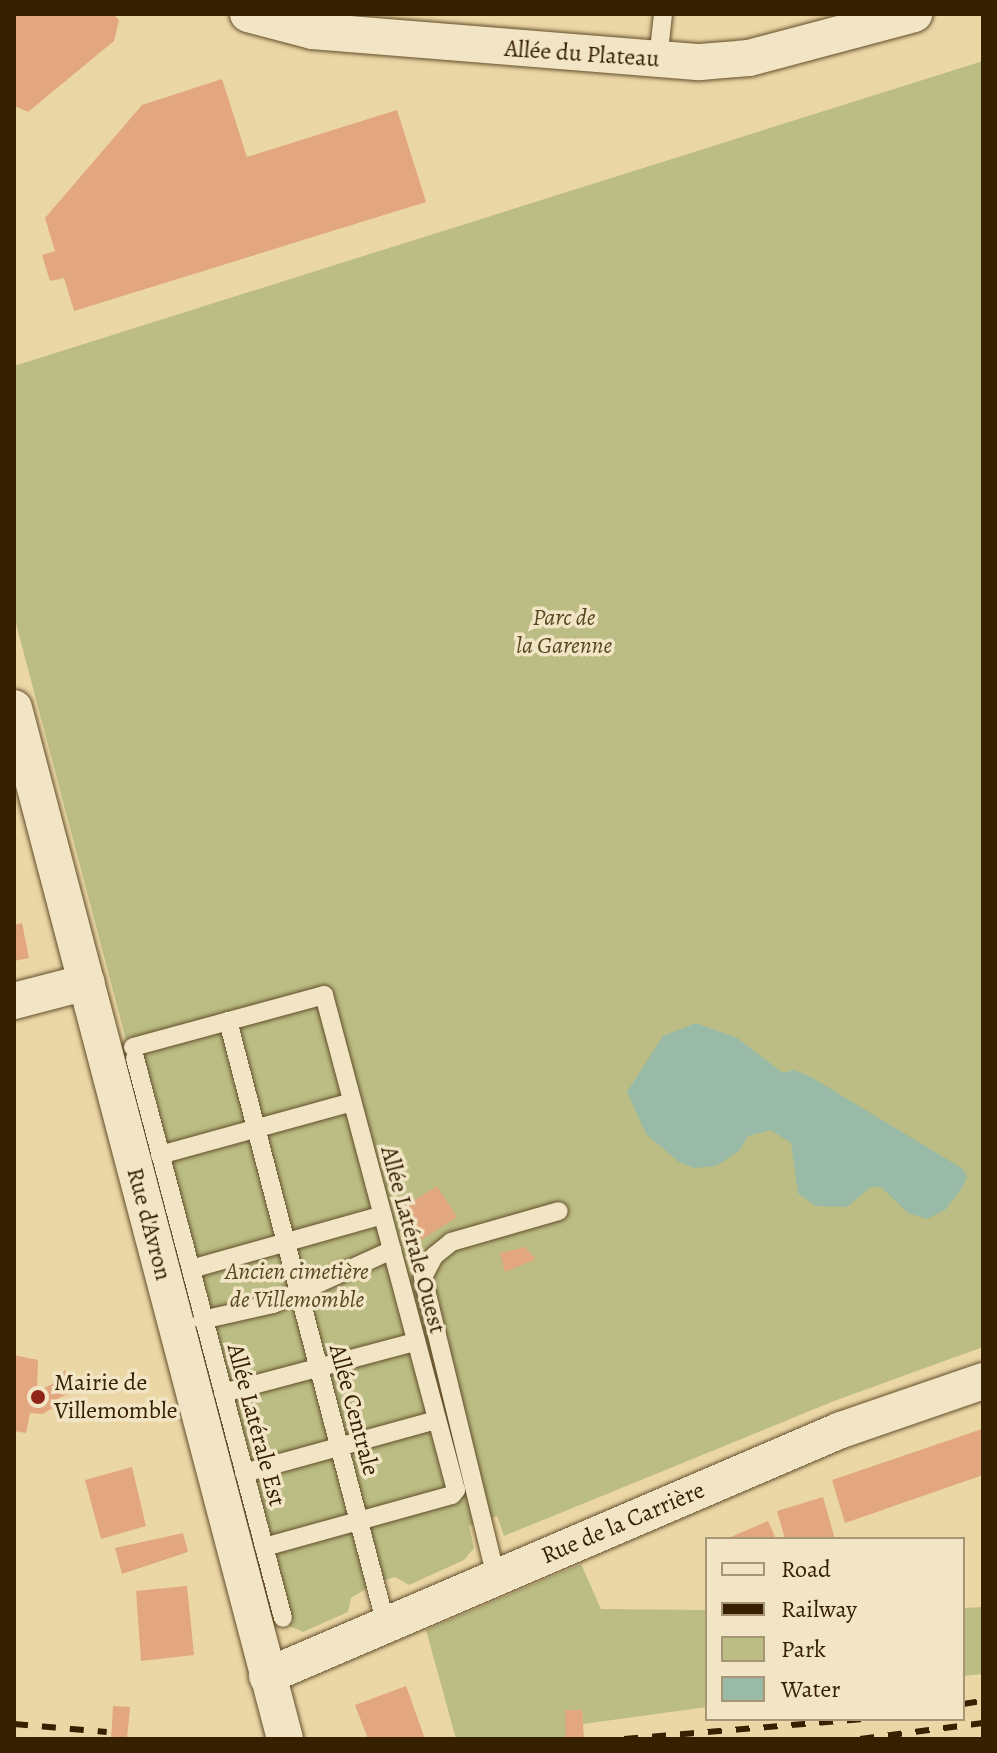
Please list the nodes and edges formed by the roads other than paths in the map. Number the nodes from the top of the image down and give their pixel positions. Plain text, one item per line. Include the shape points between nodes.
1 (248, 14) edge
2 (663, 14) edge
3 (914, 14) edge
4 (658, 60) junction
5 (14, 708) edge
6 (87, 982) junction
7 (14, 1001) edge
8 (228, 1021) junction
9 (352, 1102) junction
10 (255, 1128) junction
11 (160, 1155) junction
12 (559, 1211) dead end
13 (383, 1215) junction
14 (286, 1242) junction
15 (392, 1250) junction
16 (191, 1269) junction
17 (299, 1293) junction
18 (202, 1320) junction
19 (415, 1342) junction
20 (319, 1368) junction
21 (983, 1381) edge
22 (223, 1393) junction
23 (436, 1420) junction
24 (339, 1447) junction
25 (244, 1473) junction
26 (359, 1521) junction
27 (264, 1547) junction
28 (496, 1577) junction
29 (283, 1618) dead end
30 (386, 1625) junction
31 (267, 1676) junction
32 (285, 1739) edge

1 - 4 street, Allée du Plateau via 312,31
2 - 4 lane
3 - 4 street, Allée du Plateau via 749,58
5 - 6 street, Rue d'Avron
6 - 7 street
6 - 31 street, Rue d'Avron
8 - 9 lane, Allée Latérale Ouest via 324,995
8 - 10 lane, Allée Centrale
8 - 11 lane, Allée Latérale Est via 134,1052
9 - 10 lane
9 - 13 lane, Allée Latérale Ouest
10 - 11 lane
10 - 14 lane, Allée Centrale
11 - 16 lane, Allée Latérale Est
12 - 28 lane via 451,1242 434,1256 423,1277
13 - 14 lane
13 - 15 lane, Allée Latérale Ouest
14 - 16 lane
14 - 17 lane, Allée Centrale
15 - 17 lane
15 - 19 lane, Allée Latérale Ouest
16 - 18 lane, Allée Latérale Est
17 - 18 lane
17 - 20 lane, Allée Centrale
18 - 22 lane, Allée Latérale Est
19 - 20 lane
19 - 23 lane, Allée Latérale Ouest
20 - 22 lane
20 - 24 lane, Allée Centrale
21 - 28 street, Rue de la Carrière via 841,1430
22 - 25 lane, Allée Latérale Est
23 - 24 lane
23 - 26 lane, Allée Latérale Ouest via 456,1490
24 - 25 lane
24 - 26 lane, Allée Centrale
25 - 27 lane, Allée Latérale Est
26 - 27 lane
26 - 30 lane, Allée Centrale
27 - 29 lane, Allée Latérale Est
28 - 30 street, Rue de la Carrière
30 - 31 street, Rue de la Carrière
31 - 32 street, Rue d'Avron

